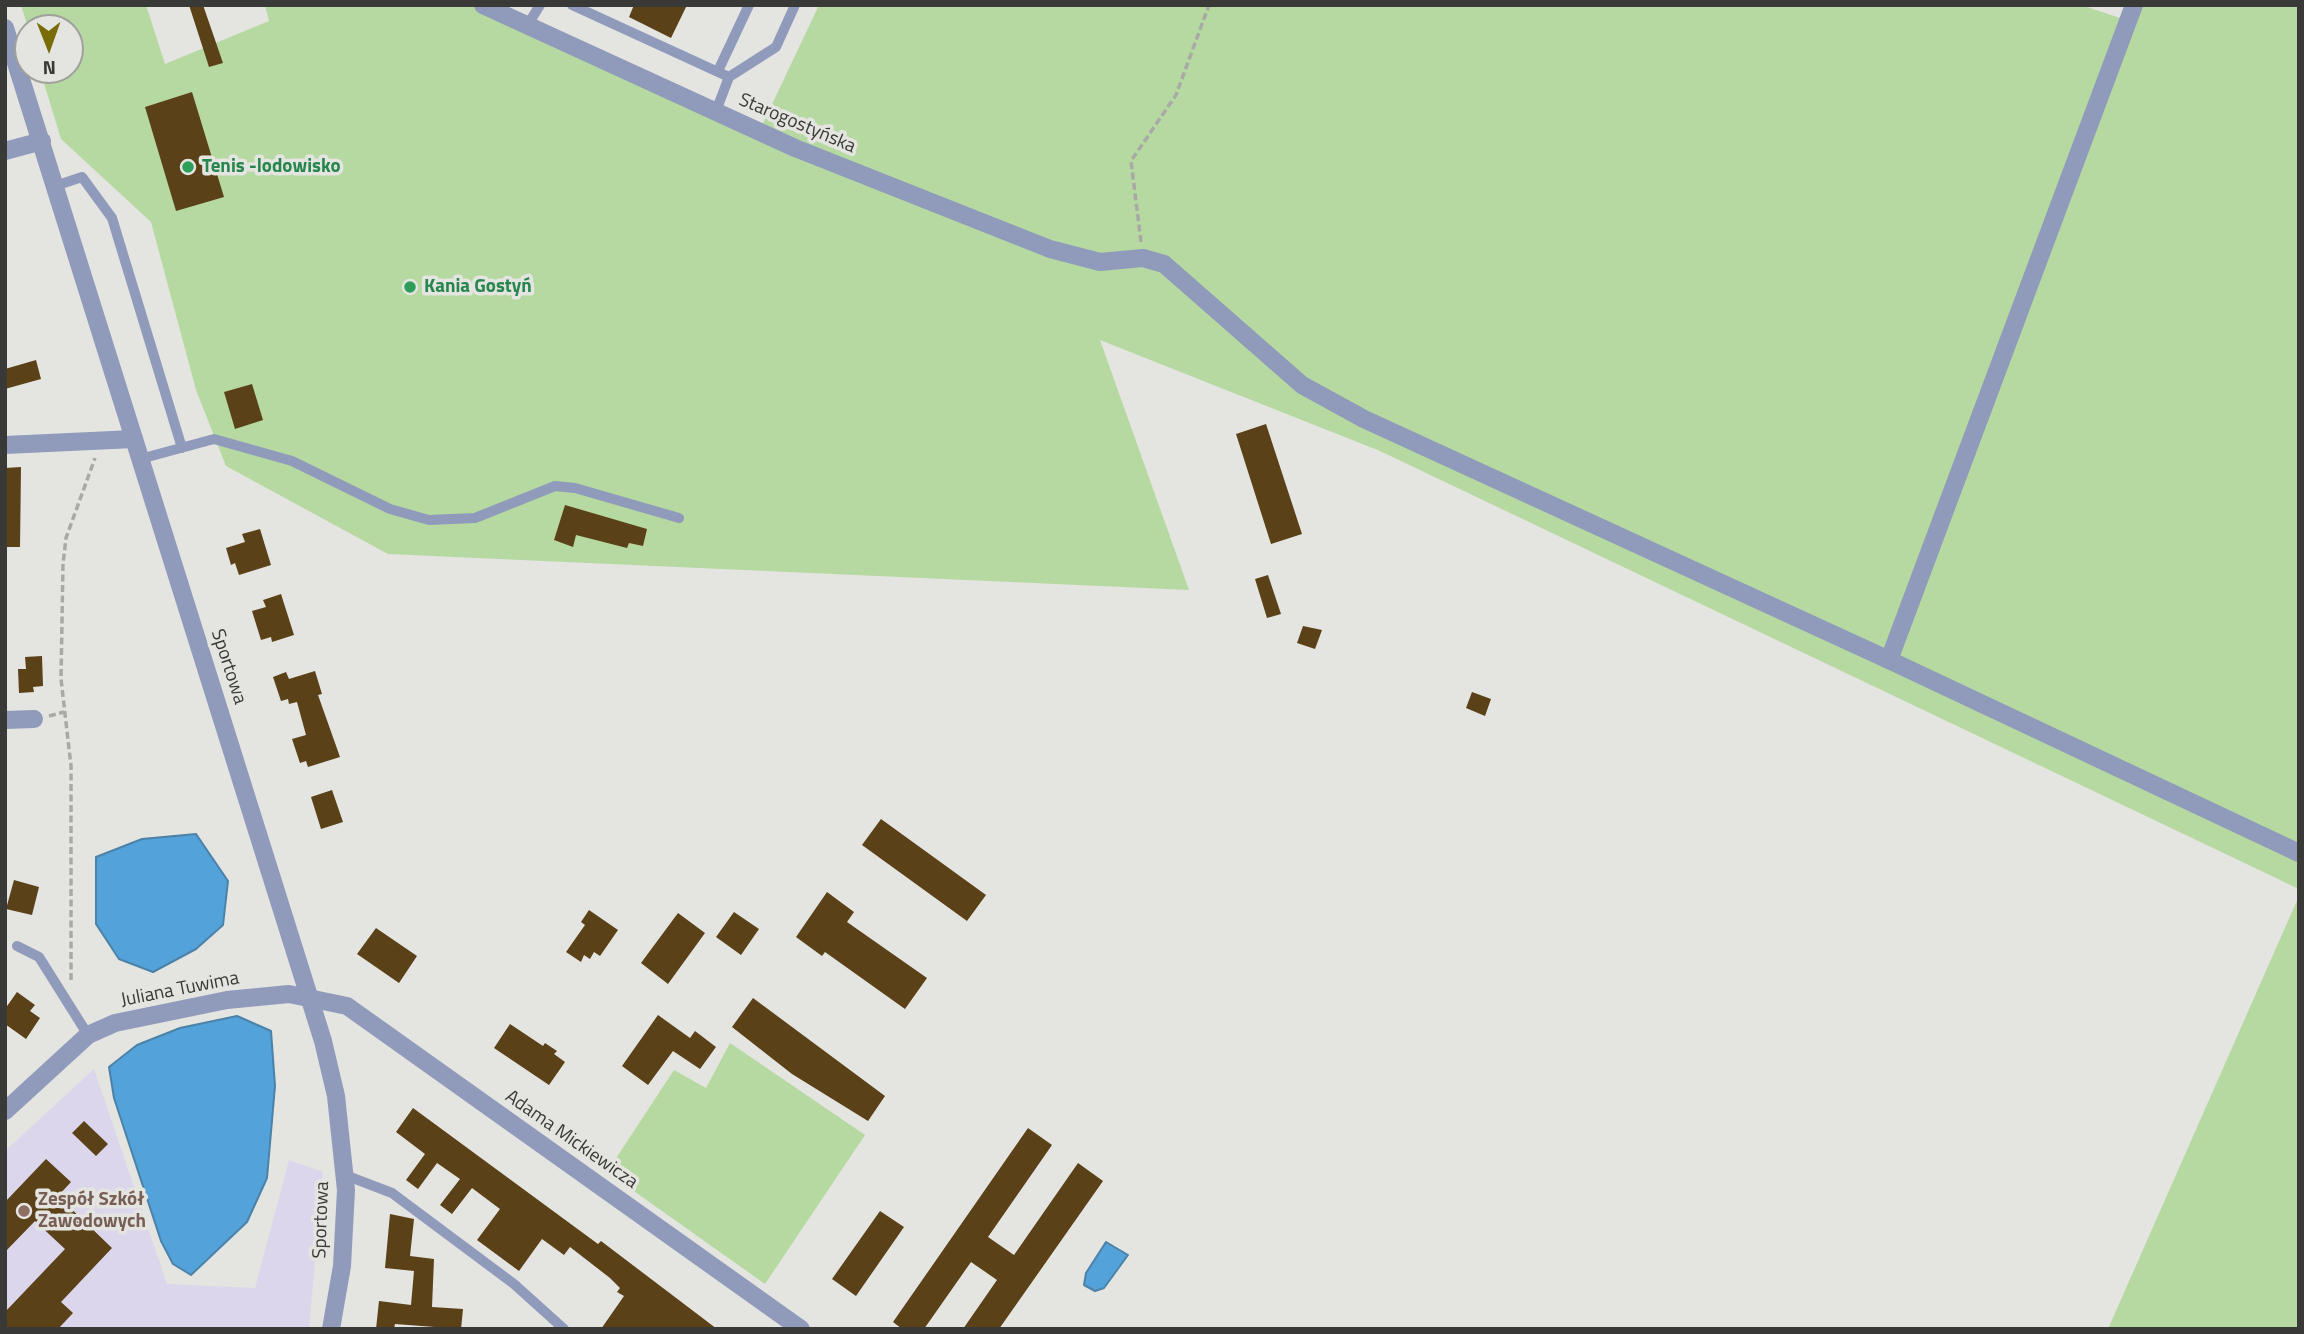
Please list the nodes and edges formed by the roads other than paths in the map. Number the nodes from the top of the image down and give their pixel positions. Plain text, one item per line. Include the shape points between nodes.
1 (483, 5) edge
2 (540, 5) edge
3 (572, 5) edge
4 (749, 5) edge
5 (794, 5) edge
6 (2134, 5) edge
7 (527, 26) junction
8 (5, 28) edge
9 (718, 71) junction
10 (729, 77) junction
11 (716, 111) junction
12 (41, 141) junction
13 (5, 151) edge
14 (55, 186) junction
15 (134, 439) junction
16 (5, 445) edge
17 (181, 447) junction
18 (140, 459) junction
19 (679, 518) dead end
20 (1889, 660) junction
21 (34, 719) dead end
22 (5, 720) edge
23 (2299, 853) edge
24 (17, 947) dead end
25 (310, 999) junction
26 (88, 1035) junction
27 (7, 1107) edge
28 (345, 1175) junction
29 (331, 1329) edge
30 (564, 1329) edge
31 (801, 1329) edge

1 - 7 street, Starogostyńska
2 - 7 lane
3 - 9 lane
4 - 9 lane
5 - 10 lane via 776,47
6 - 20 street
7 - 11 street, Starogostyńska
8 - 12 street, Sportowa
9 - 10 lane
10 - 11 lane
11 - 20 street, Starogostyńska via 795,148 1050,249 1100,262 1143,258 1164,264 1302,385 1364,419
12 - 13 street
12 - 14 street, Sportowa
14 - 15 street, Sportowa
14 - 17 lane via 82,177 112,218
15 - 16 street
15 - 18 street, Sportowa
17 - 18 lane
17 - 19 lane via 214,439 292,461 390,509 429,520 475,518 555,486
18 - 25 street, Sportowa
20 - 23 street
21 - 22 street
24 - 26 lane via 39,957
25 - 26 street, Juliana Tuwima via 289,994 228,1000 115,1023
25 - 28 street, Sportowa via 336,1096
25 - 31 street, Adama Mickiewicza via 347,1006
26 - 27 street, Juliana Tuwima
28 - 29 street, Sportowa via 342,1266
28 - 30 lane via 392,1193 514,1284

